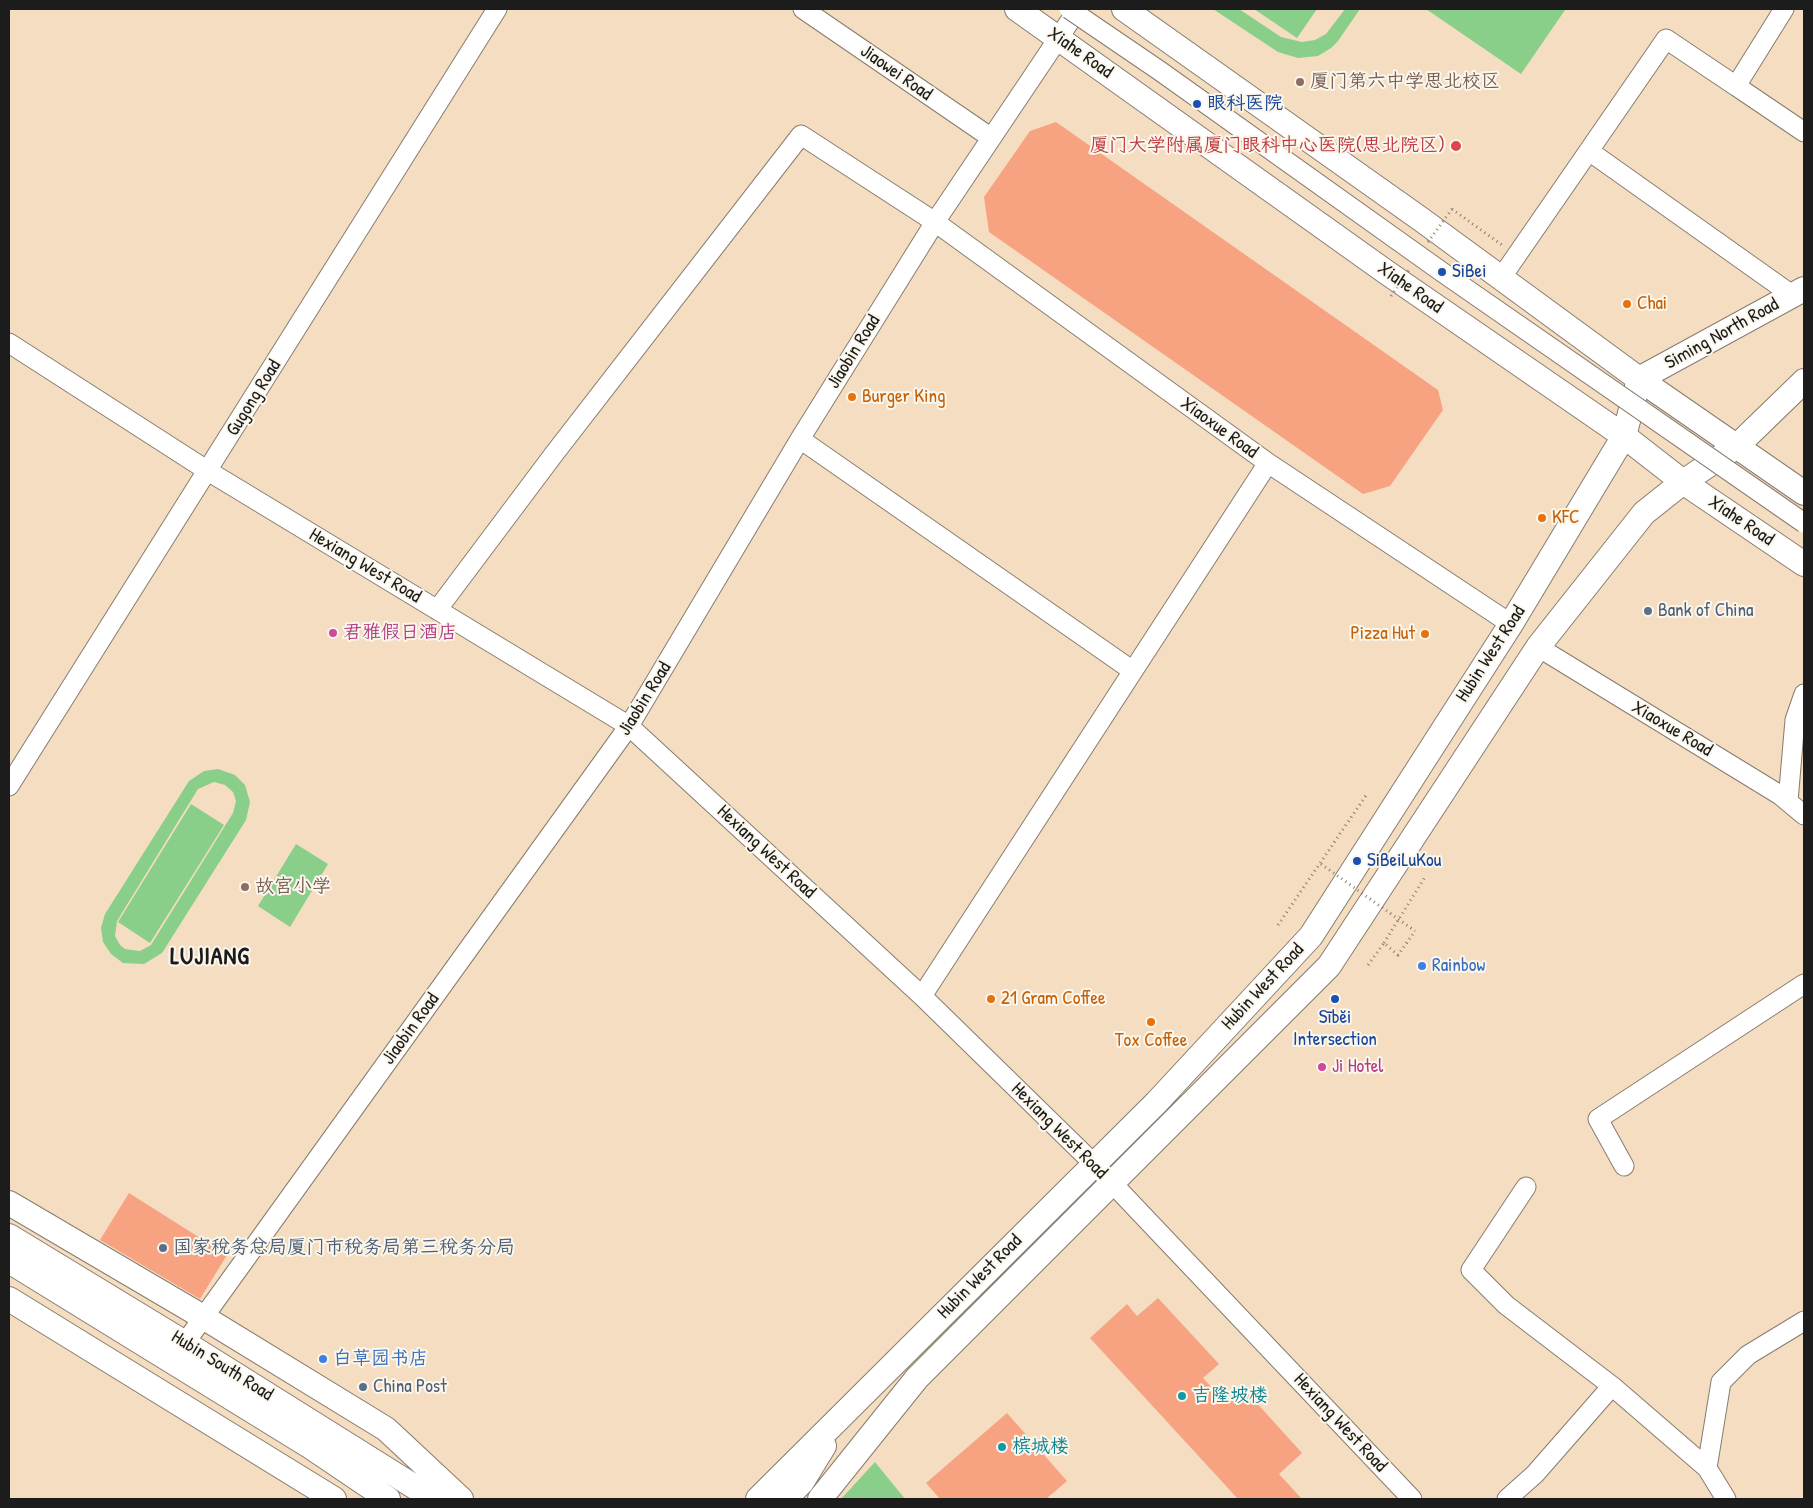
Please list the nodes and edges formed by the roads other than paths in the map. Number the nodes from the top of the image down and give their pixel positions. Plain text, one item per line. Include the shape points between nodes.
1 (497, 9) edge
2 (803, 9) edge
3 (1017, 9) edge
4 (1069, 9) edge
5 (1078, 9) edge
6 (1124, 9) edge
7 (1784, 9) edge
8 (1060, 38) junction
9 (1736, 86) junction
10 (1804, 132) edge
11 (990, 138) junction
12 (1589, 151) junction
13 (935, 222) junction
14 (1501, 278) junction
15 (1798, 292) edge
16 (9, 343) edge
17 (1639, 379) junction
18 (1804, 381) edge
19 (1624, 436) junction
20 (800, 440) junction
21 (1737, 446) junction
22 (1268, 463) junction
23 (208, 471) junction
24 (1683, 482) junction
25 (1804, 493) edge
26 (1804, 523) edge
27 (1804, 564) edge
28 (437, 610) junction
29 (1511, 624) junction
30 (1538, 647) junction
31 (1132, 671) junction
32 (1804, 694) edge
33 (629, 726) junction
34 (9, 786) edge
35 (1788, 801) junction
36 (1804, 815) edge
37 (1804, 984) edge
38 (922, 996) junction
39 (1094, 1164) junction
40 (1624, 1166) dead end
41 (1112, 1183) junction
42 (1526, 1187) dead end
43 (9, 1203) edge
44 (9, 1236) edge
45 (9, 1261) edge
46 (9, 1299) edge
47 (203, 1317) junction
48 (1804, 1321) edge
49 (178, 1352) junction
50 (1612, 1386) junction
51 (1707, 1468) junction
52 (766, 1496) edge
53 (334, 1499) edge
54 (388, 1499) edge
55 (434, 1499) edge
56 (461, 1499) edge
57 (820, 1499) edge
58 (1412, 1499) edge
59 (1507, 1499) edge
60 (1726, 1499) edge

1 - 23 street, Gugong Road
2 - 11 street, Jiaowei Road
3 - 8 main road, Xiahe Road
4 - 26 street, bridge
5 - 8 street, Jiaobin Road
6 - 14 main road
7 - 9 street
8 - 11 street, Jiaobin Road
8 - 19 main road, Xiahe Road via 1378,266
9 - 10 street
9 - 12 street via 1666,39
11 - 13 street, Jiaobin Road
12 - 14 street
12 - 15 street
13 - 20 street, Jiaobin Road
13 - 22 street, Xiaoxue Road
13 - 28 street, Xiaoxue Road via 800,135
14 - 17 main road
15 - 17 main road, Siming North Road
16 - 23 street, Hexiang West Road
17 - 19 main road, Hubin West Road
17 - 21 main road
18 - 21 main road, Hubin West Road
19 - 24 main road, Xiahe Road
19 - 29 main road, Hubin West Road
20 - 31 street
20 - 33 street, Jiaobin Road
21 - 24 main road, Hubin West Road
21 - 25 main road
22 - 29 street, Xiaoxue Road
22 - 31 street
23 - 28 street, Hexiang West Road
23 - 34 street, Gugong Road
24 - 27 main road, Xiahe Road
24 - 30 main road, Hubin West Road via 1644,513
28 - 33 street, Hexiang West Road
29 - 39 main road, Hubin West Road via 1310,936 1156,1103
30 - 35 street, Xiaoxue Road
30 - 41 main road, Hubin West Road via 1330,966
31 - 38 street
32 - 35 street via 1795,720
33 - 38 street, Hexiang West Road
33 - 47 street, Jiaobin Road
35 - 36 street, Xiaoxue Road
37 - 40 street via 1598,1120
38 - 39 street, Hexiang West Road
39 - 41 street, Hexiang West Road
39 - 52 main road, Hubin West Road via 845,1412
41 - 57 main road, Hubin West Road via 917,1378
41 - 58 street, Hexiang West Road
42 - 50 street via 1471,1270 1506,1305
43 - 47 main road
44 - 49 main road, Hubin South Road
45 - 49 main road, Hubin South Road
46 - 53 main road
47 - 49 street, Jiaobin Road
47 - 56 main road via 386,1429
48 - 51 street via 1748,1355 1721,1382
49 - 54 main road, Hubin South Road
49 - 55 main road, Hubin South Road
50 - 51 street
50 - 59 street via 1535,1474
51 - 60 street

